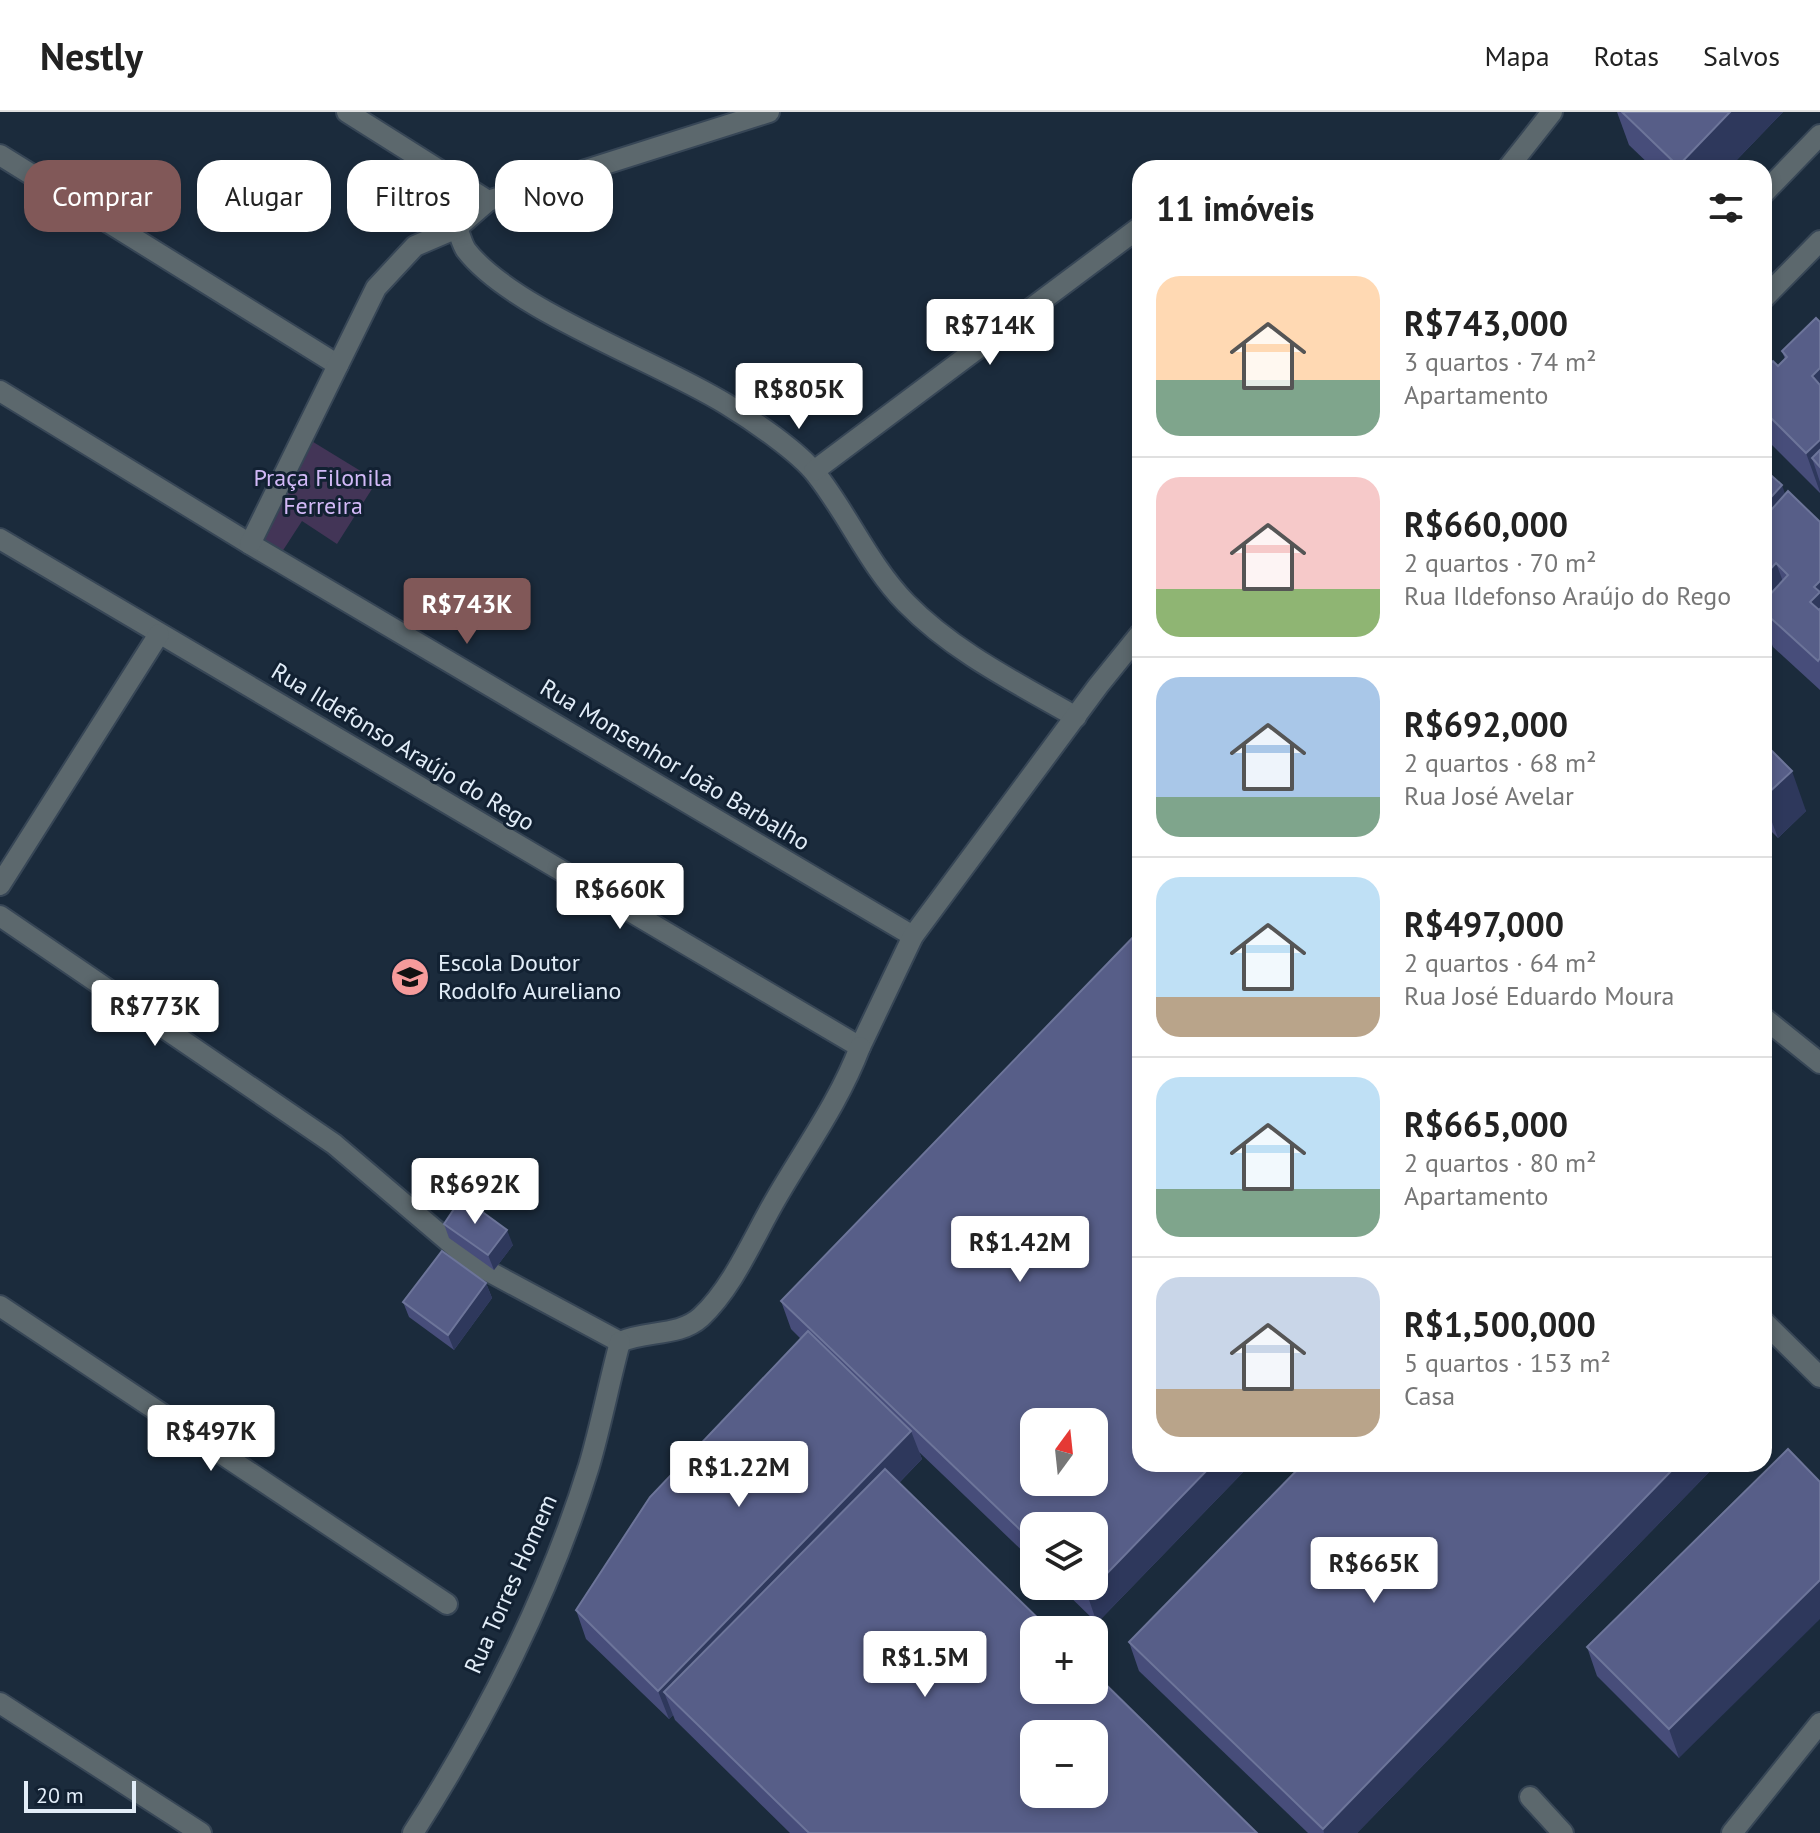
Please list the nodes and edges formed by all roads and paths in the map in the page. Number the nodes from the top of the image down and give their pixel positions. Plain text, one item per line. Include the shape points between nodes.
1 (769, 112) edge
2 (1552, 112) edge
3 (355, 114) edge
4 (1820, 135) edge
5 (0, 155) edge
6 (1514, 160) edge
7 (1772, 185) edge
8 (488, 201) junction
9 (479, 209) edge
10 (448, 232) edge
11 (459, 232) edge
12 (1132, 233) edge
13 (1820, 241) edge
14 (1772, 290) edge
15 (338, 365) junction
16 (0, 391) edge
17 (814, 471) junction
18 (0, 539) edge
19 (250, 544) junction
20 (159, 634) junction
21 (1132, 644) edge
22 (1076, 717) junction
23 (0, 885) edge
24 (0, 916) edge
25 (913, 936) junction
26 (1772, 1023) edge
27 (860, 1047) junction
28 (1816, 1052) edge
29 (0, 1306) edge
30 (1772, 1330) edge
31 (620, 1342) junction
32 (1820, 1377) edge
33 (447, 1604) dead end
34 (0, 1703) edge
35 (1820, 1723) edge
36 (1530, 1797) dead end
37 (201, 1833) edge
38 (413, 1833) edge
39 (1563, 1833) edge
40 (1732, 1833) edge

1 - 8 street
2 - 6 street
3 - 8 street
4 - 7 street
5 - 15 street
8 - 9 street
10 - 15 street via 415,246 396,263 376,288
11 - 17 street via 465,249 522,295 729,405
12 - 17 street
13 - 14 street
15 - 19 street
16 - 19 street, Rua Monsenhor João Barbalho
17 - 22 street via 873,566 907,604 957,647
18 - 20 street, Rua Ildefonso Araújo do Rego
19 - 25 street, Rua Monsenhor João Barbalho
20 - 23 street
20 - 27 street, Rua Ildefonso Araújo do Rego
21 - 22 street
22 - 25 street
24 - 31 street via 334,1144 475,1264
25 - 27 street
26 - 28 street
27 - 31 street via 822,1126 716,1299 683,1329 639,1333
29 - 33 street
30 - 32 street
31 - 38 street, Rua Torres Homem via 589,1466 563,1538 483,1712
34 - 37 street
35 - 40 street
36 - 39 street

